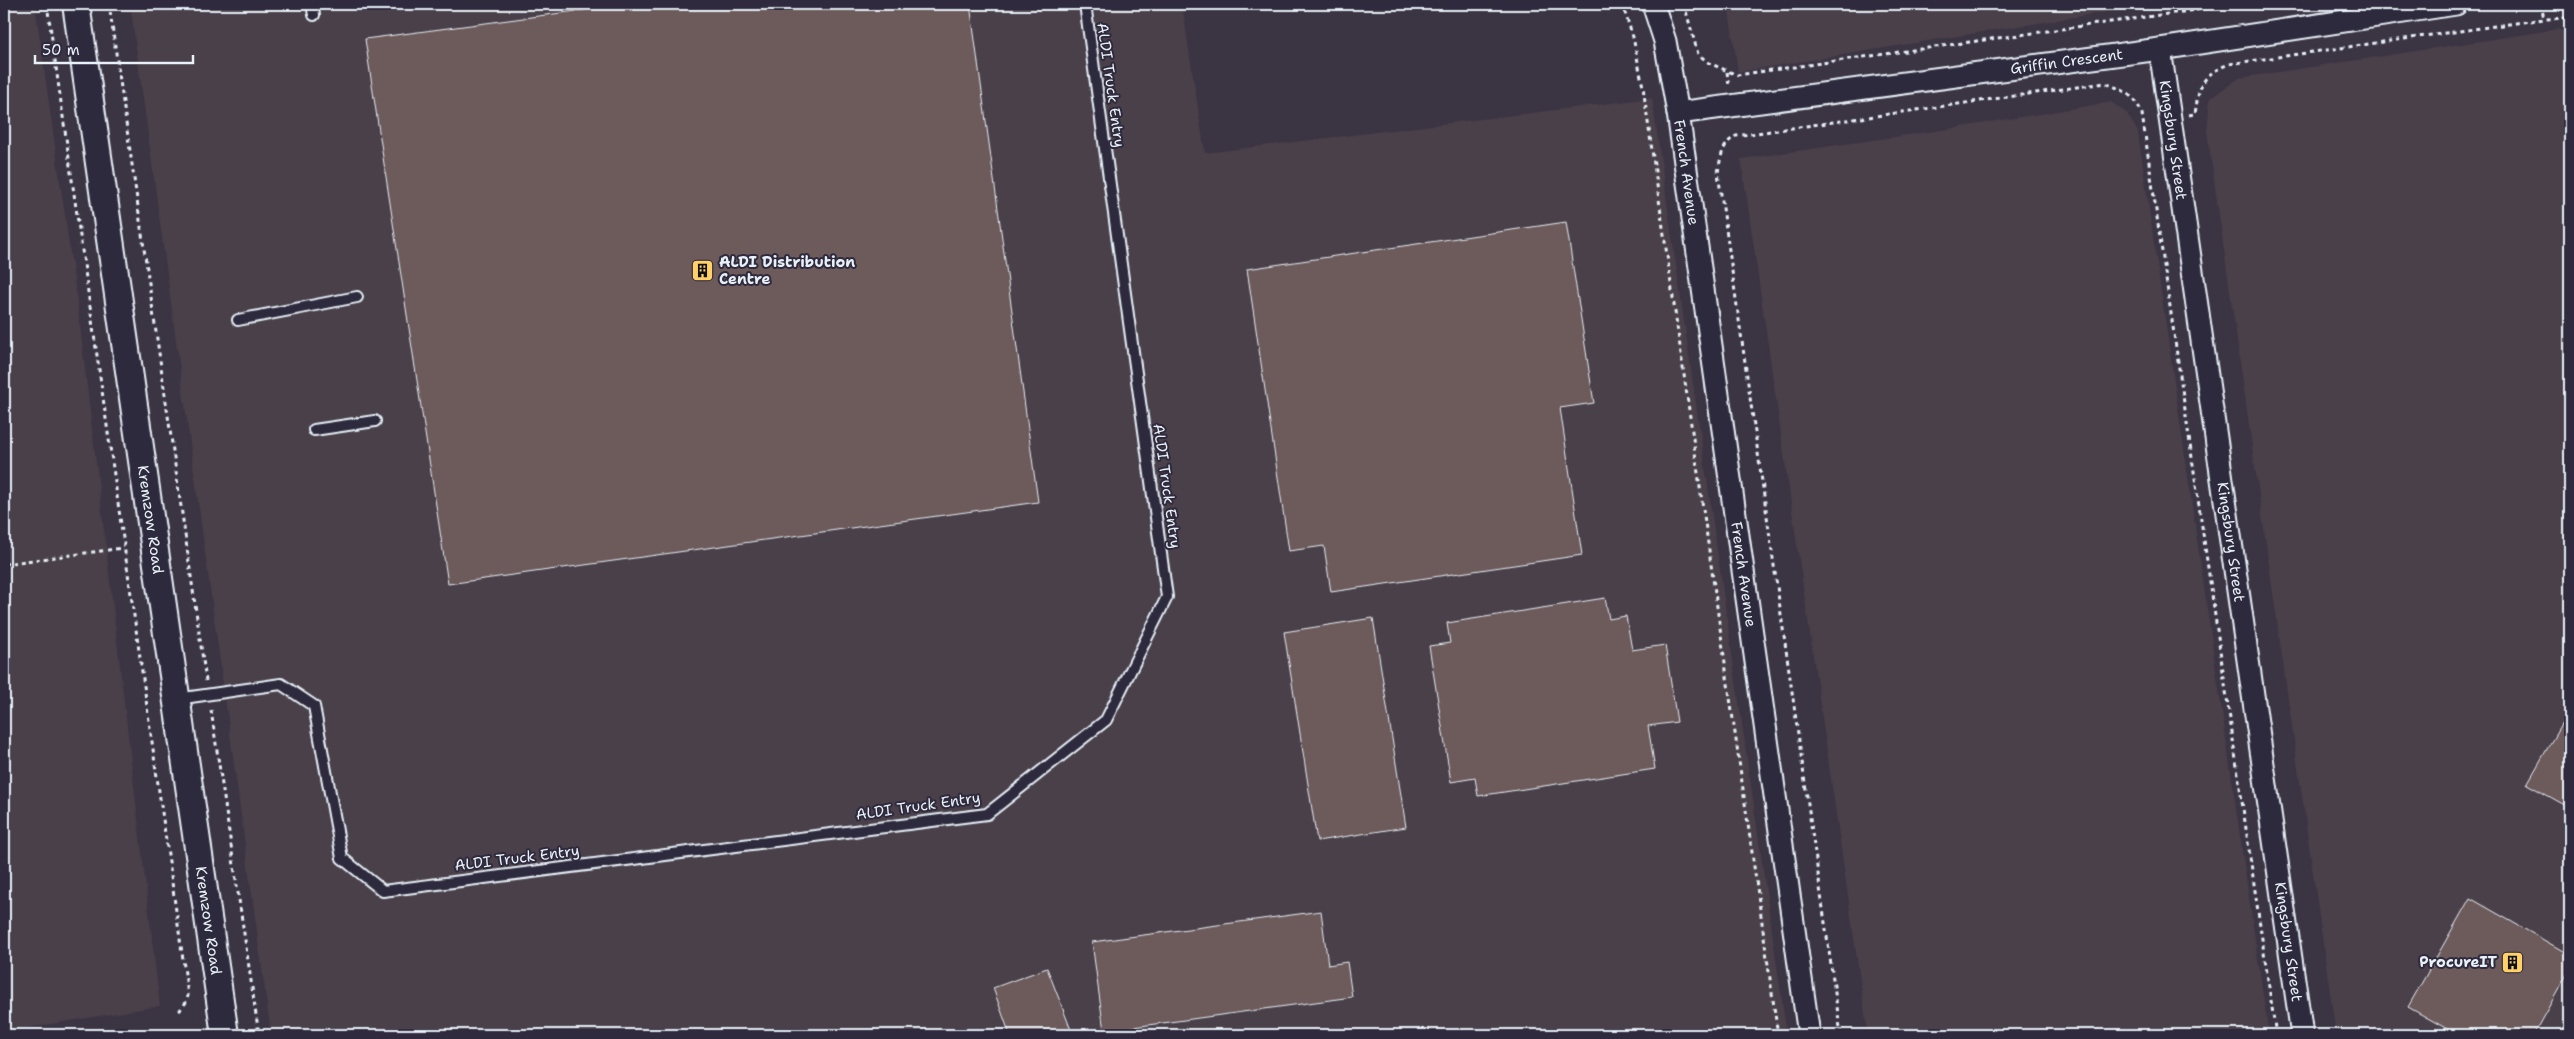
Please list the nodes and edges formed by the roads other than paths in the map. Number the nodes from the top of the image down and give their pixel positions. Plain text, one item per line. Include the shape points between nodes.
1 (76, 4) edge
2 (312, 4) edge
3 (1085, 4) edge
4 (1653, 4) edge
5 (2456, 4) edge
6 (2422, 6) edge
7 (314, 15) dead end
8 (2160, 49) junction
9 (1678, 113) junction
10 (357, 297) dead end
11 (238, 320) dead end
12 (375, 421) dead end
13 (314, 430) dead end
14 (176, 699) junction
15 (221, 1035) edge
16 (1809, 1035) edge
17 (2302, 1035) edge

1 - 14 street, Kremzow Road
2 - 7 lane
3 - 14 lane, ALDI Truck Entry via 1167,597 1106,720 986,814 383,891 342,858 314,706 281,684
4 - 9 street, French Avenue via 1665,41
5 - 6 street, Griffin Crescent
6 - 8 street, Griffin Crescent
8 - 9 street, Griffin Crescent
8 - 17 street, Kingsbury Street
9 - 16 street, French Avenue
10 - 11 lane
12 - 13 lane
14 - 15 street, Kremzow Road

